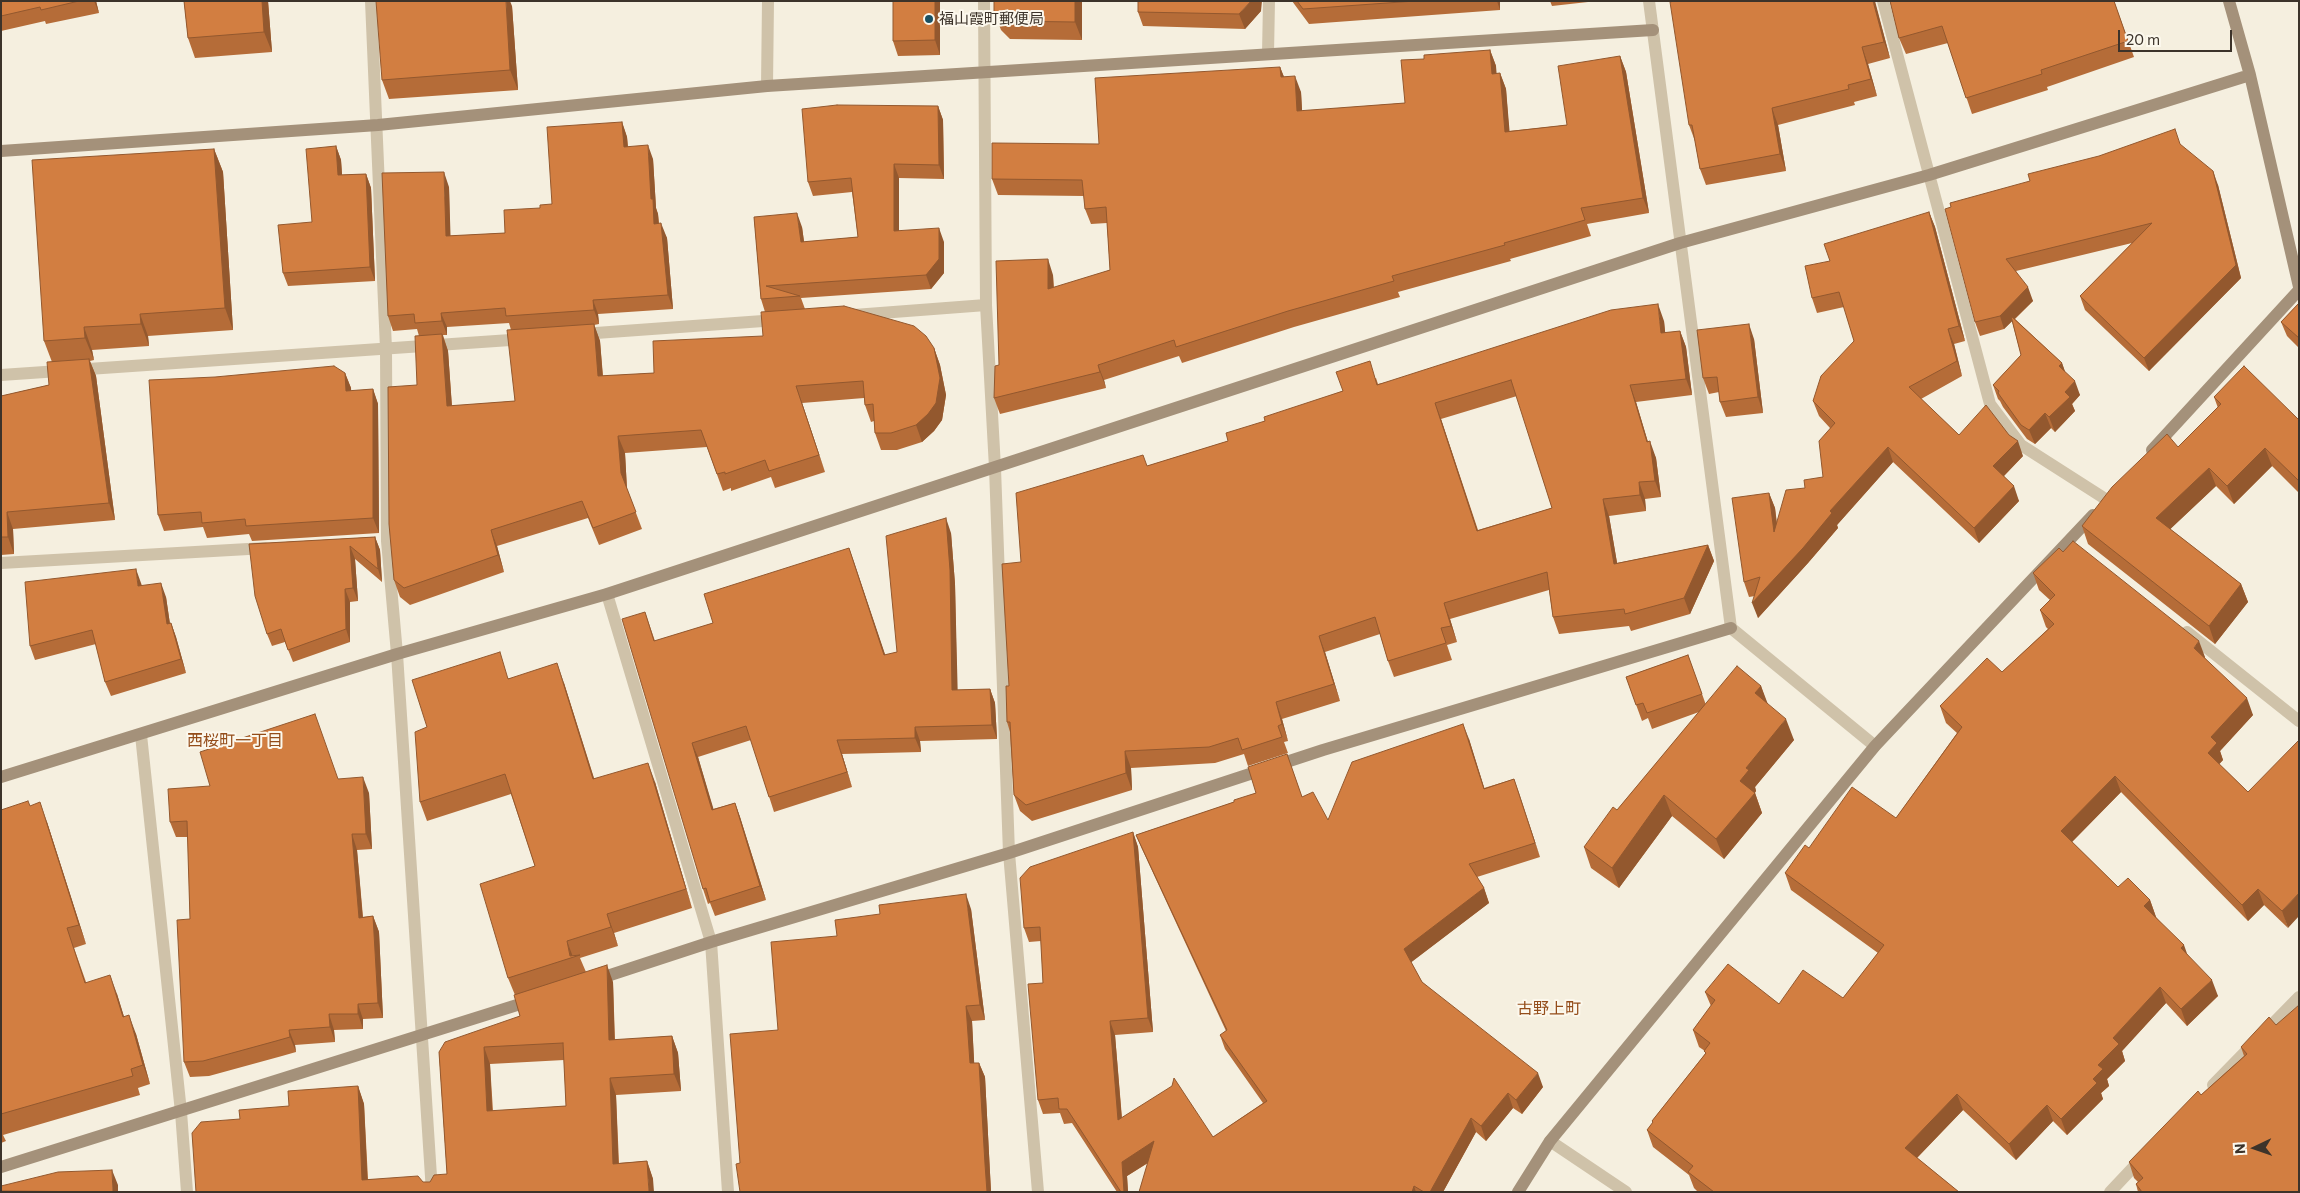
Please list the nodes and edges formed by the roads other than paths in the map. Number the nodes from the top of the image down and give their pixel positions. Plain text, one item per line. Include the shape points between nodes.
1 (371, 1) edge
2 (768, 1) edge
3 (984, 1) edge
4 (1269, 1) edge
5 (1649, 1) edge
6 (1883, 1) edge
7 (2228, 1) edge
8 (1653, 30) junction
9 (1268, 54) junction
10 (983, 73) junction
11 (2250, 75) junction
12 (767, 86) junction
13 (378, 125) junction
14 (1, 152) edge
15 (1929, 175) junction
16 (1680, 243) junction
17 (2299, 288) edge
18 (986, 305) junction
19 (838, 316) edge
20 (789, 319) edge
21 (573, 335) edge
22 (534, 338) edge
23 (386, 349) junction
24 (1, 375) edge
25 (2146, 456) edge
26 (995, 468) junction
27 (278, 547) edge
28 (1, 563) edge
29 (607, 594) junction
30 (2177, 624) edge
31 (1730, 628) junction
32 (398, 654) junction
33 (2299, 721) edge
34 (141, 735) junction
35 (1875, 746) junction
36 (1, 778) edge
37 (1009, 853) junction
38 (711, 942) junction
39 (580, 984) edge
40 (543, 996) edge
41 (2299, 997) edge
42 (422, 1036) junction
43 (2204, 1094) edge
44 (181, 1112) junction
45 (1550, 1141) junction
46 (2150, 1150) edge
47 (1, 1167) edge
48 (186, 1192) edge
49 (432, 1192) edge
50 (728, 1192) edge
51 (1038, 1192) edge
52 (1518, 1192) edge
53 (1626, 1192) edge
54 (2110, 1192) edge

1 - 13 street
2 - 12 street
3 - 10 street
4 - 9 street
5 - 8 street
6 - 15 street
7 - 11 street
8 - 9 street
8 - 16 street
9 - 10 street
10 - 12 street
10 - 18 street
11 - 15 street
11 - 17 street
12 - 13 street
13 - 14 street
13 - 23 street
15 - 16 street
15 - 35 street via 1990,404 2021,445 2110,496 2074,543
16 - 26 street
16 - 31 street
17 - 25 street
18 - 19 street
18 - 26 street
20 - 21 street
22 - 23 street
23 - 24 street
23 - 32 street via 382,541
26 - 29 street
26 - 37 street
27 - 28 street
29 - 32 street
29 - 38 street
30 - 33 street
31 - 35 street
31 - 37 street via 1323,750
32 - 34 street
32 - 42 street
34 - 36 street
34 - 44 street
35 - 45 street
37 - 38 street
37 - 51 street
38 - 39 street
38 - 50 street
40 - 42 street
41 - 43 street
42 - 44 street
42 - 49 street
44 - 47 street
44 - 48 street
45 - 52 street
45 - 53 street
46 - 54 street

